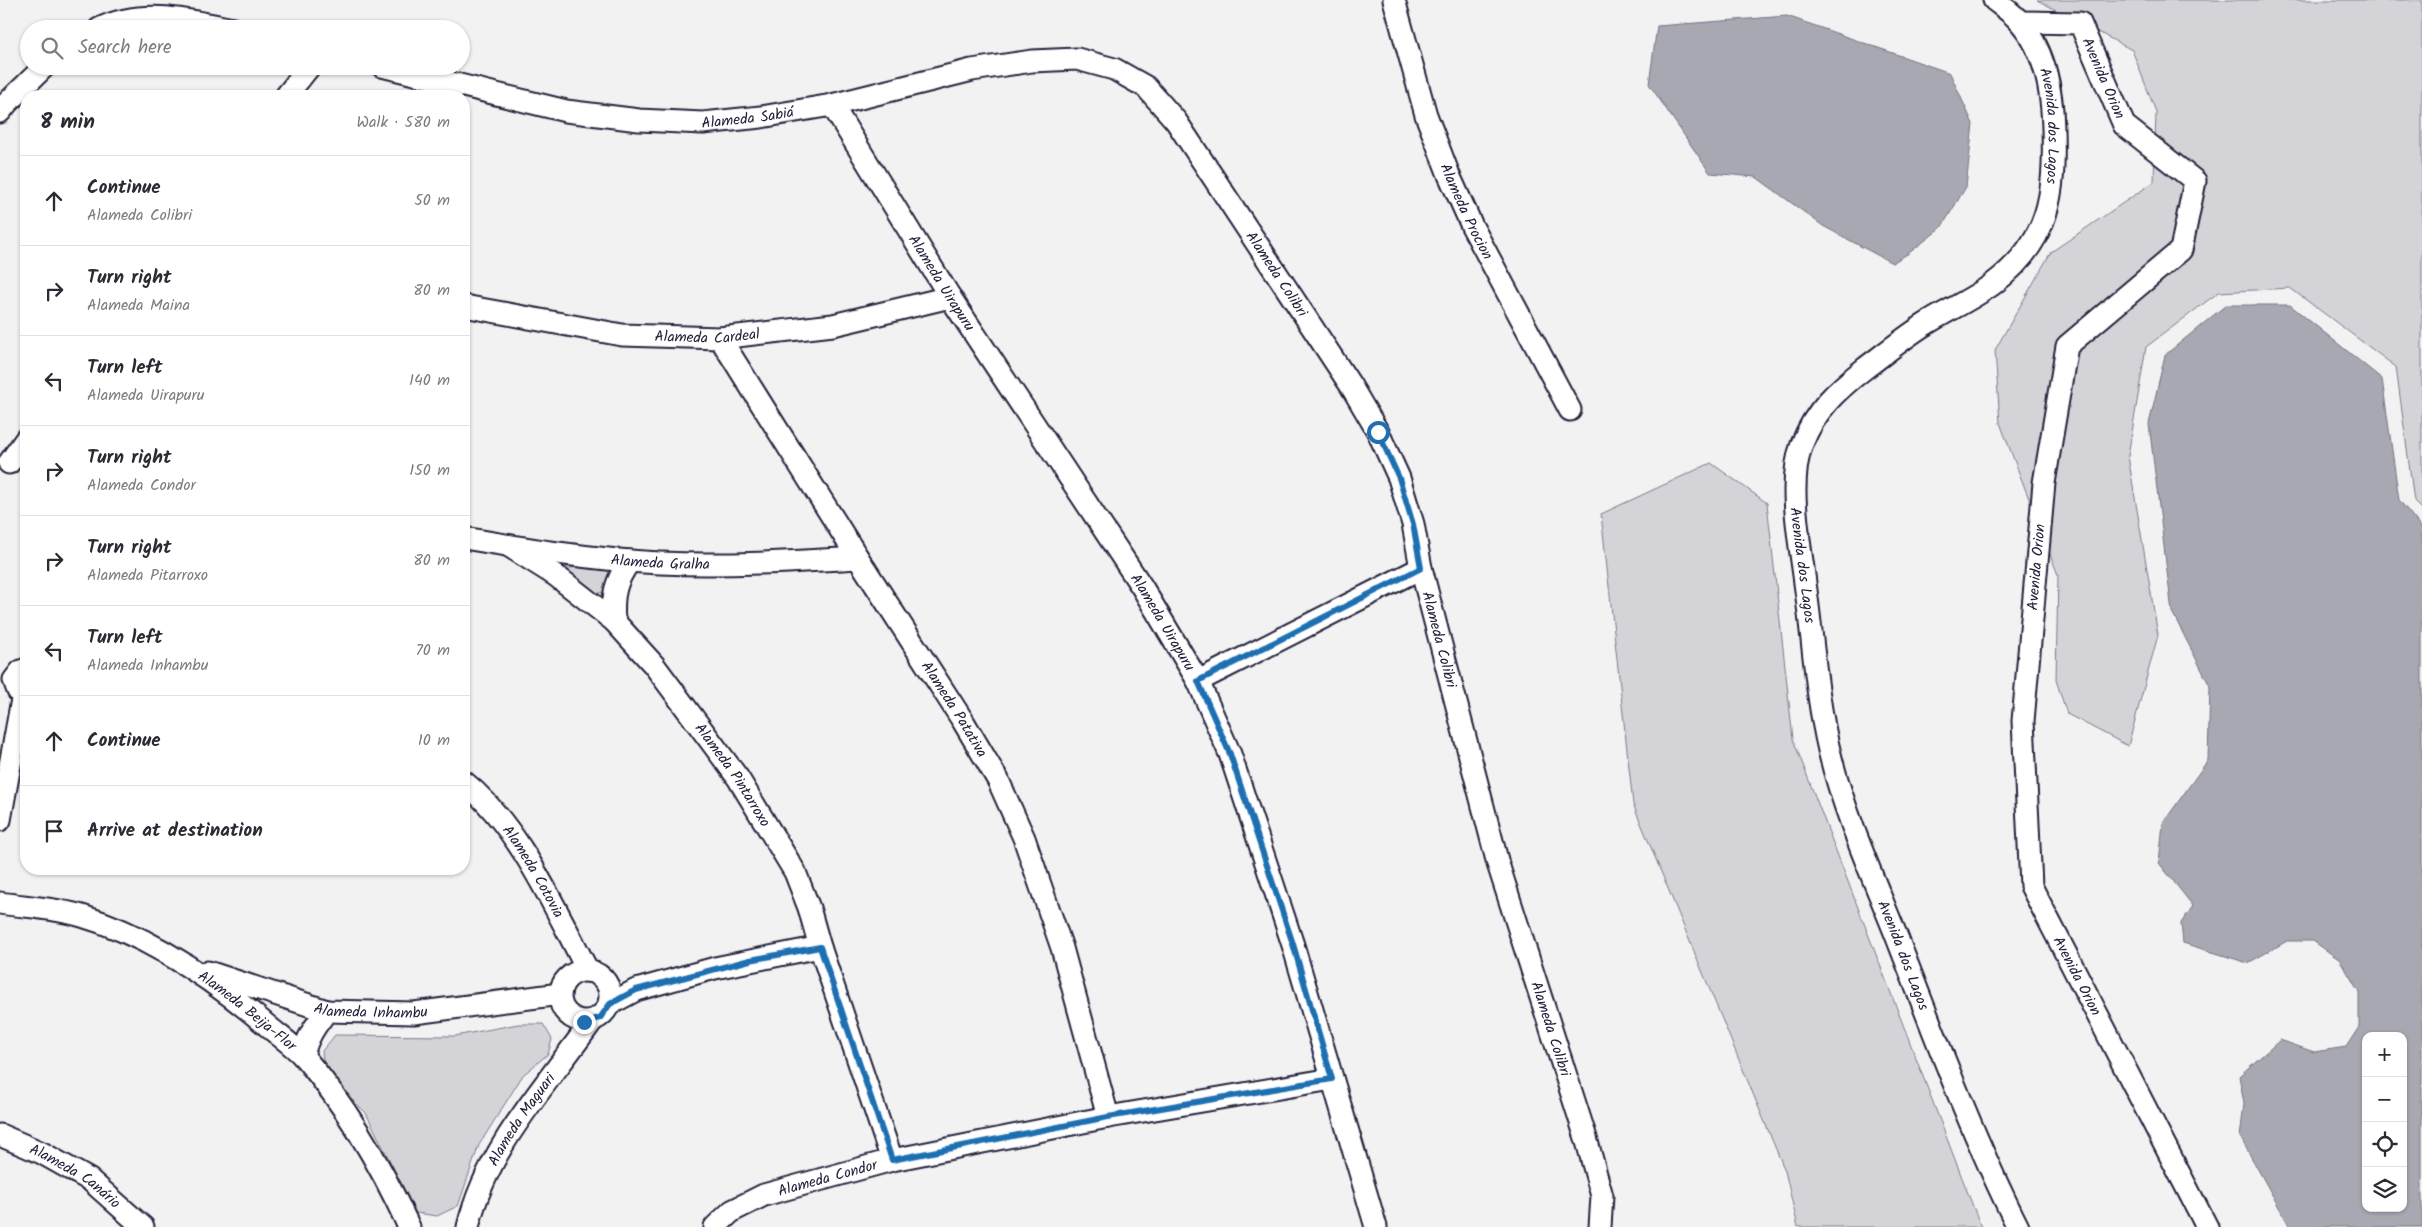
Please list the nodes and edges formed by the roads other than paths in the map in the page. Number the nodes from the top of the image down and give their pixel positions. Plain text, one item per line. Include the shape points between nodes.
1 (1994, 0) edge
2 (1396, 2) edge
3 (130, 20) edge
4 (186, 20) edge
5 (2021, 22) junction
6 (1114, 69) joint
7 (36, 75) edge
8 (303, 75) edge
9 (419, 75) edge
10 (22, 90) edge
11 (291, 90) edge
12 (20, 92) edge
13 (832, 105) junction
14 (0, 112) edge
15 (950, 297) junction
16 (470, 307) edge
17 (720, 338) junction
18 (1570, 410) dead end
19 (20, 449) edge
20 (12, 463) edge
21 (470, 539) edge
22 (509, 546) junction
23 (858, 558) junction
24 (630, 561) junction
25 (1421, 568) junction
26 (614, 621) junction
27 (19, 681) edge
28 (1198, 681) junction
29 (470, 788) edge
30 (0, 820) edge
31 (0, 903) edge
32 (820, 947) junction
33 (186, 965) junction
34 (588, 971) junction
35 (560, 994) junction
36 (610, 1004) junction
37 (327, 1011) junction
38 (592, 1021) junction
39 (303, 1056) junction
40 (1332, 1079) junction
41 (1108, 1117) junction
42 (0, 1135) edge
43 (892, 1160) junction
44 (463, 1225) edge
45 (411, 1226) edge
46 (143, 1227) edge
47 (714, 1227) edge
48 (1376, 1227) edge
49 (1600, 1227) edge
50 (2018, 1227) edge
51 (2207, 1227) edge

1 - 5 street, Avenida dos Lagos
2 - 18 street, Alameda Procion via 1426,115 1449,174 1472,226
3 - 4 street via 143,17
5 - 50 street, Avenida dos Lagos via 2039,51 2049,82 2053,114 2054,173 2045,218 2035,241 2020,261 1992,285 1918,329 1835,392 1815,419 1802,445 1796,477 1798,527 1829,751 1848,813 1904,956 1990,1170
5 - 51 street, Avenida Orion via 2080,23 2124,125 2195,181 2181,250 2067,346 2044,483 2023,721 2031,886
6 - 13 street, Alameda Sabiá via 1077,59 1032,60 972,70
6 - 25 street, Alameda Colibri via 1146,87 1176,121 1351,386 1378,432 1399,478 1413,524
7 - 10 street
8 - 11 street
9 - 13 street, Alameda Sabiá via 566,111 639,120 703,123
12 - 14 street
13 - 15 street, Alameda Uirapuru
15 - 17 street, Alameda Cardeal via 833,325
15 - 28 street, Alameda Uirapuru via 1142,587
16 - 17 street, Alameda Cardeal via 622,335
17 - 23 street, Alameda Patativa
19 - 20 street
21 - 22 street, Alameda Gralha
22 - 24 street, Alameda Gralha
22 - 26 street, Alameda Pintarroxo via 555,575
23 - 24 street, Alameda Gralha via 754,564
23 - 41 street, Alameda Patativa via 964,720 998,780 1024,838 1062,948
24 - 26 street via 615,588
25 - 28 street
25 - 49 street, Alameda Colibri via 1498,864 1602,1196
26 - 32 street, Alameda Pintarroxo via 654,665 738,778 795,872 810,908
27 - 30 street
28 - 40 street, Alameda Uirapuru via 1230,754 1293,944
29 - 34 street, Alameda Cotovia via 500,820 536,872
31 - 33 street, Alameda Beija-Flor via 82,916 127,933
32 - 36 street via 715,968 636,990
32 - 43 street, Alameda Pintarroxo
33 - 37 street, Alameda Inhambu
33 - 39 street, Alameda Beija-Flor via 256,1016
34 - 35 street via 580,971 566,980
34 - 36 street via 607,982
35 - 37 street, Alameda Inhambu via 414,1013
35 - 38 street via 560,1002 569,1016
36 - 38 street via 600,1018
37 - 39 street via 312,1028
38 - 44 street, Alameda Maguari via 513,1126
39 - 45 street, Alameda Beija-Flor via 346,1112 388,1180
40 - 41 street, Alameda Condor
40 - 48 street, Alameda Uirapuru
41 - 43 street, Alameda Condor
42 - 46 street, Alameda Canário via 42,1153 90,1180
43 - 47 street, Alameda Condor via 764,1195 732,1212

